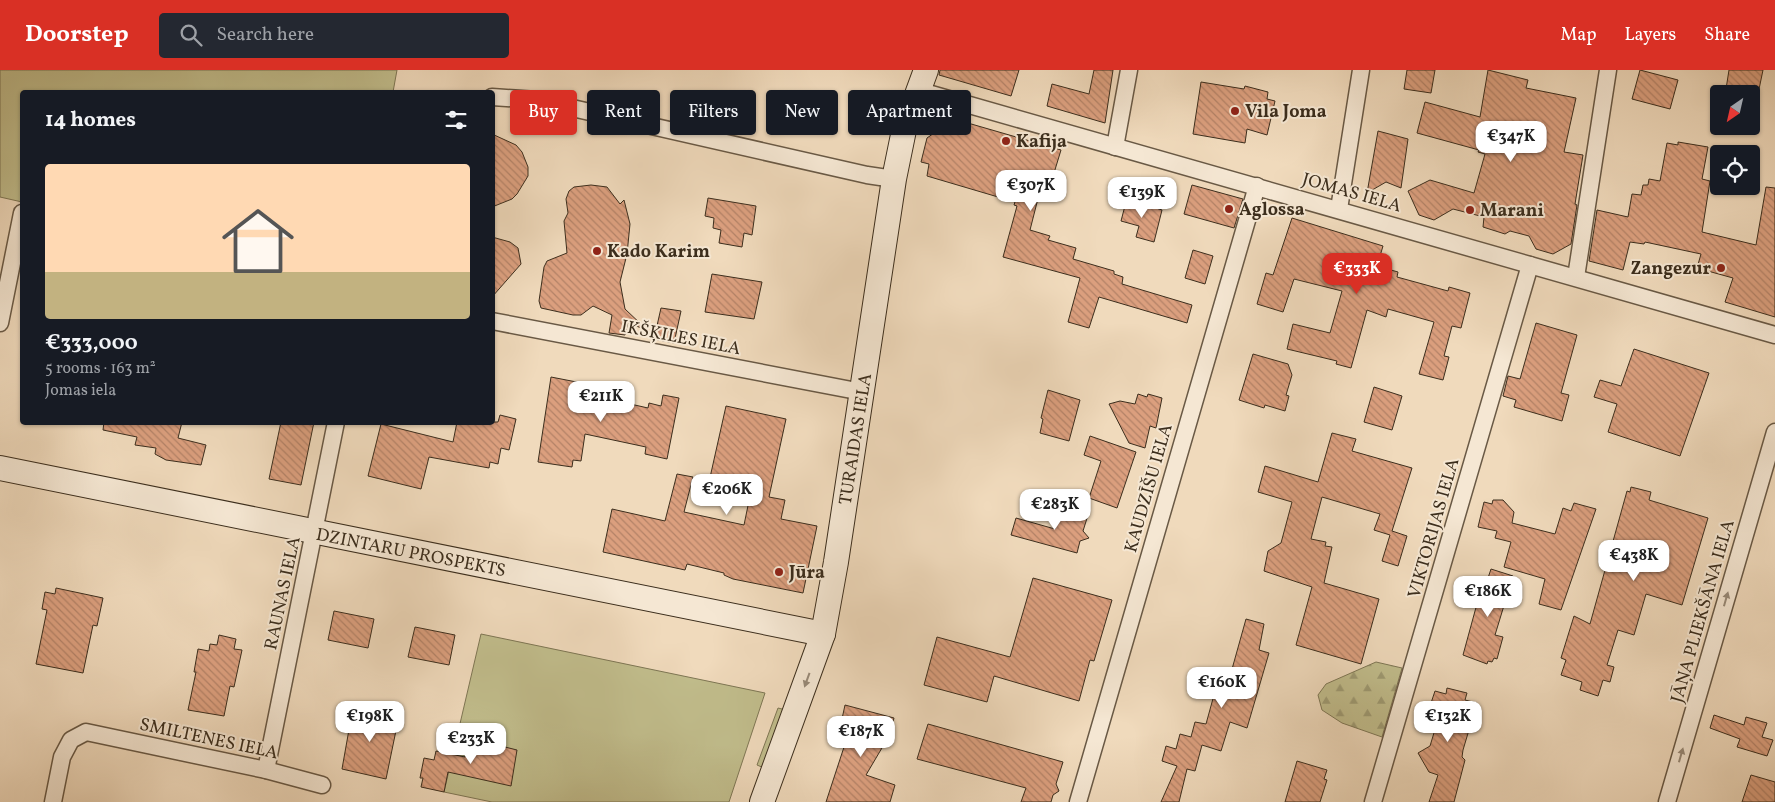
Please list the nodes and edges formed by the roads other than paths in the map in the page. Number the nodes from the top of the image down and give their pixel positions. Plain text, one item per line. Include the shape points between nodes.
1 (1129, 70) edge
2 (1361, 70) edge
3 (1608, 70) edge
4 (922, 80) edge
5 (495, 96) edge
6 (1116, 147) junction
7 (894, 179) junction
8 (1257, 186) junction
9 (1339, 209) junction
10 (20, 223) edge
11 (1530, 265) junction
12 (1576, 277) junction
13 (495, 322) edge
14 (0, 323) edge
15 (1775, 335) edge
16 (862, 392) junction
17 (335, 425) edge
18 (1775, 432) edge
19 (0, 468) edge
20 (315, 533) junction
21 (823, 634) junction
22 (266, 770) junction
23 (322, 785) dead end
24 (54, 802) edge
25 (762, 802) edge
26 (1078, 802) edge
27 (1374, 802) edge
28 (1668, 802) edge

1 - 6 street
2 - 9 street
3 - 12 street
4 - 6 street, JOMAS IELA
4 - 7 street, TURAIDAS IELA via 904,130
5 - 7 street via 537,100
6 - 8 street, JOMAS IELA
7 - 16 street, TURAIDAS IELA
8 - 9 street, JOMAS IELA
8 - 26 street, KAUDZĪŠU IELA
9 - 11 street, JOMAS IELA
10 - 14 street
11 - 12 street, JOMAS IELA
11 - 27 street, VIKTORIJAS IELA
12 - 15 street, JOMAS IELA
13 - 16 street, IKŠĶILES IELA
16 - 21 street, TURAIDAS IELA
17 - 20 street, RAUNAS IELA
28 -> 18 street, JĀŅA PLIEKŠĀNA IELA
19 - 20 street, DZINTARU PROSPEKTS
20 - 21 street, DZINTARU PROSPEKTS
20 - 22 street, RAUNAS IELA
21 -> 25 street, TURAIDAS IELA
22 - 23 street, SMILTENES IELA
22 - 24 street, SMILTENES IELA via 86,732 71,740 62,757

